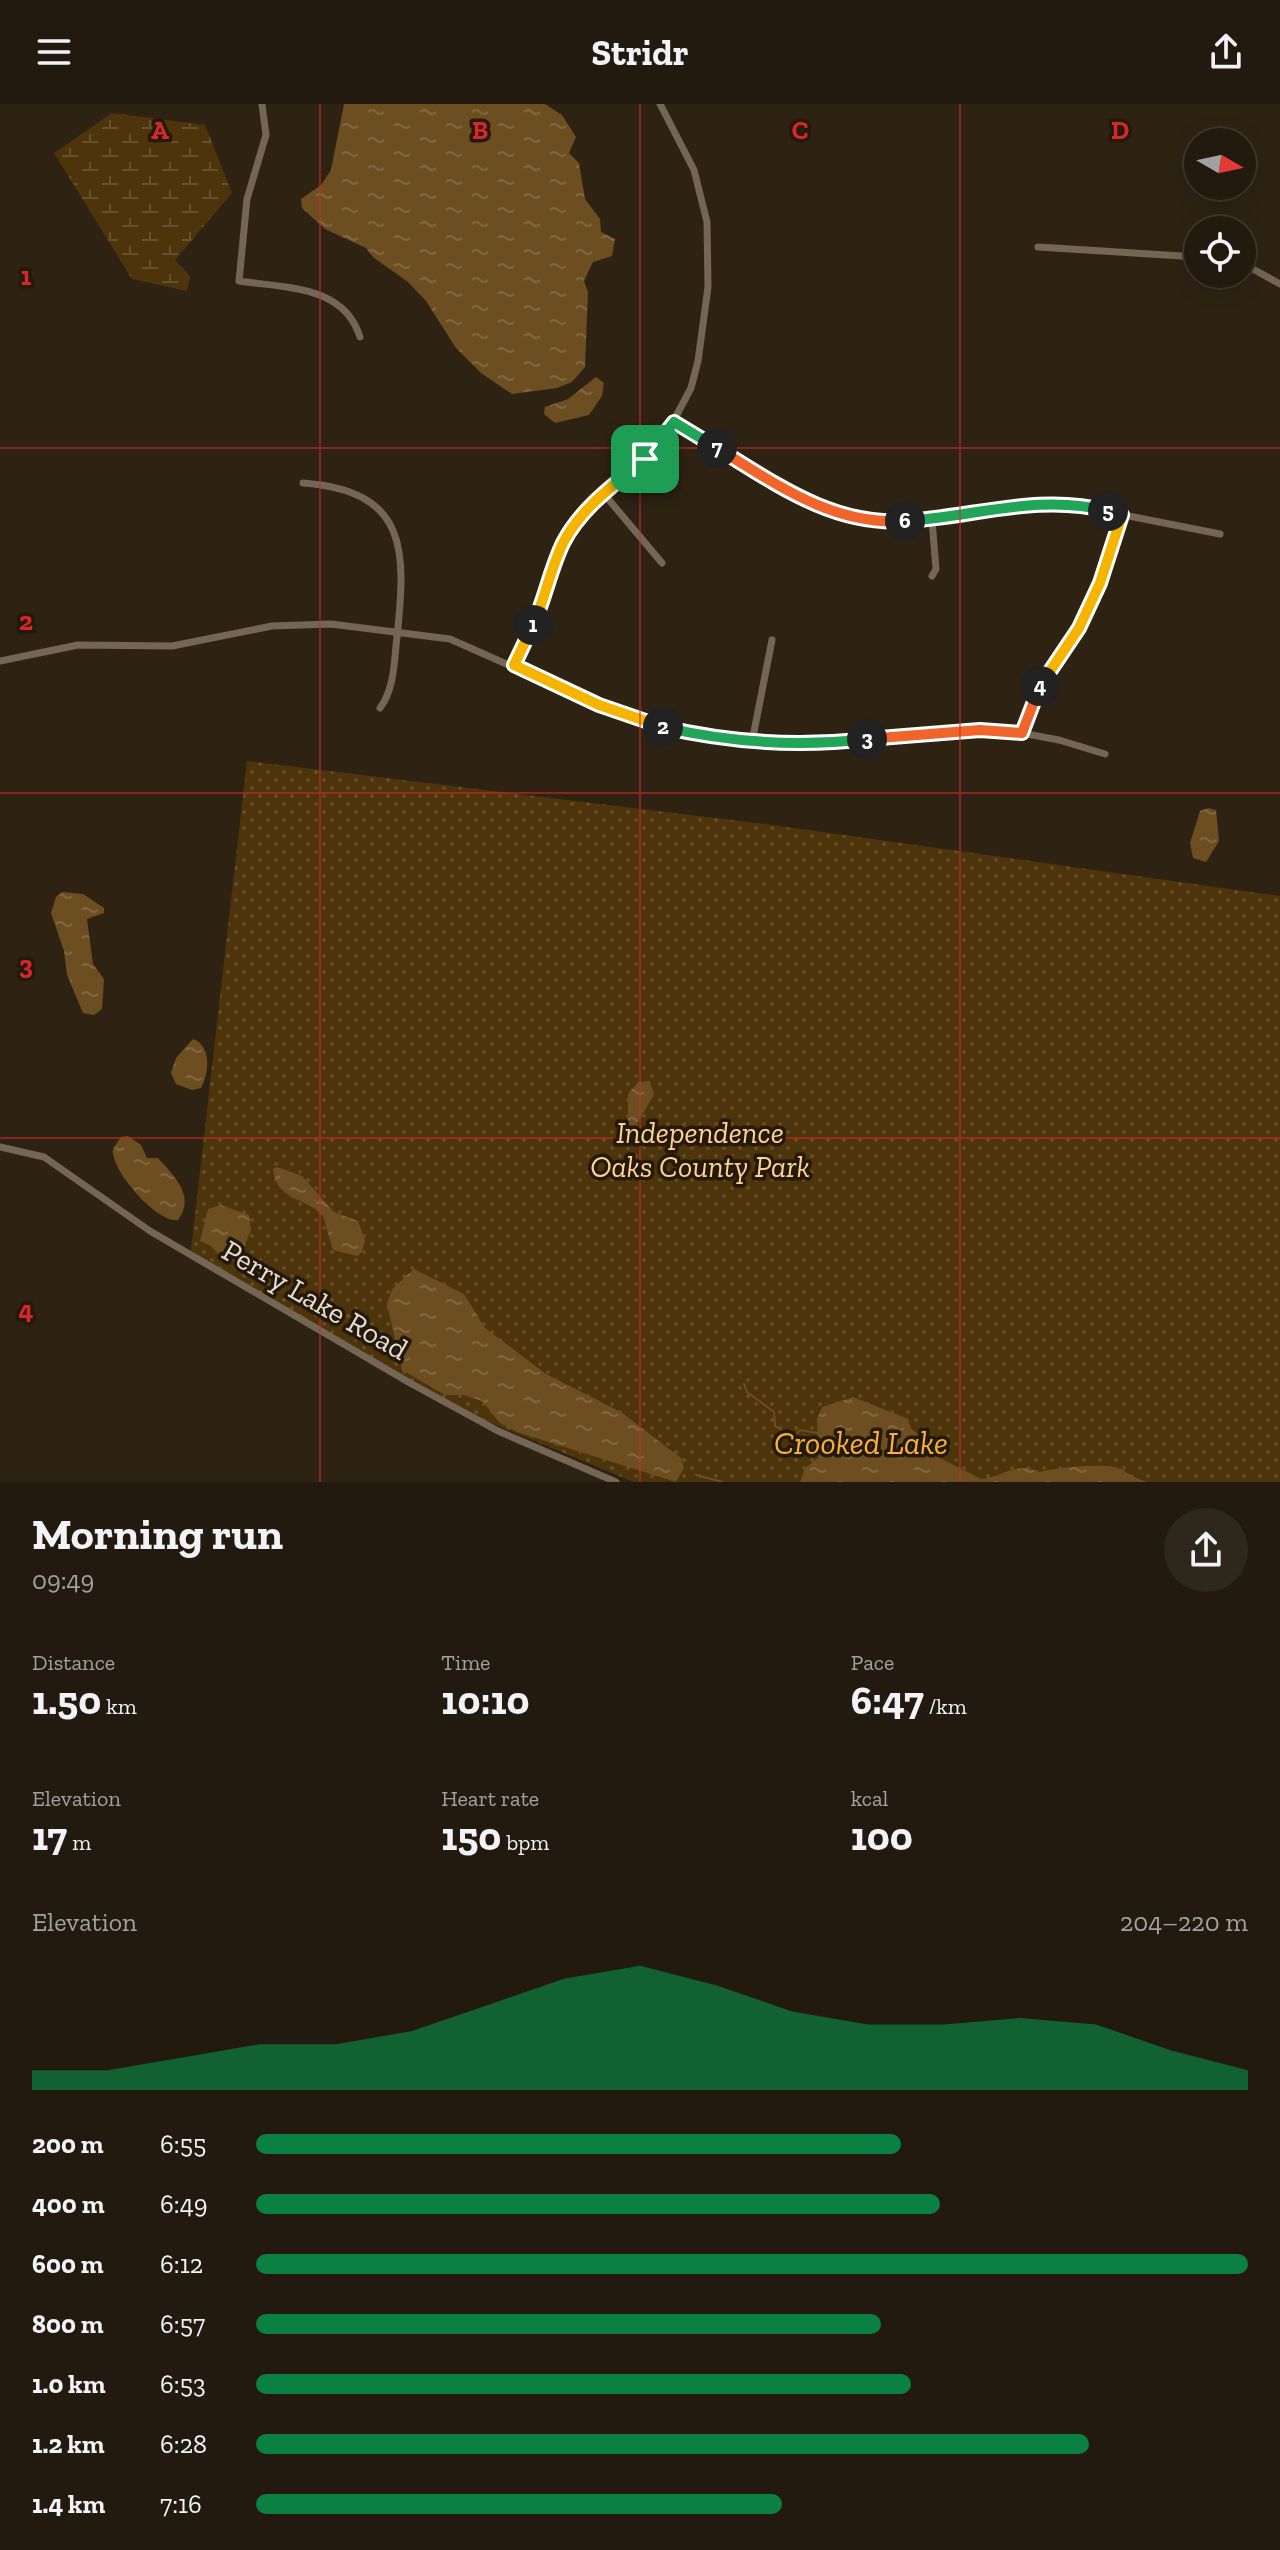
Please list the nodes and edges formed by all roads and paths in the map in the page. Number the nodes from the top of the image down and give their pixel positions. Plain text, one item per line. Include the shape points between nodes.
1 (262, 104) edge
2 (660, 104) edge
3 (1038, 247) dead end
4 (1184, 256) edge
5 (1256, 271) edge
6 (1280, 284) edge
7 (360, 337) dead end
8 (674, 422) junction
9 (303, 483) dead end
10 (604, 494) junction
11 (1122, 515) junction
12 (932, 520) junction
13 (1220, 534) dead end
14 (662, 563) dead end
15 (932, 576) dead end
16 (397, 631) junction
17 (772, 640) dead end
18 (0, 661) edge
19 (514, 665) junction
20 (380, 708) dead end
21 (1022, 733) junction
22 (752, 742) junction
23 (1105, 754) dead end
24 (0, 1147) edge
25 (616, 1482) edge

1 - 7 street via 264,149 247,199 239,281 338,302 349,311
2 - 8 street via 694,170 709,246 698,361
3 - 4 street
5 - 6 street
8 - 10 street via 645,459
8 - 12 street via 833,512 889,522
9 - 16 street via 352,492 373,506 395,533 403,561
10 - 14 street
10 - 19 street via 564,541
11 - 12 street via 1058,502 1007,505
11 - 13 street
11 - 21 street via 1084,617 1035,694
12 - 15 street
16 - 18 street via 294,624 192,644 78,645
16 - 19 street via 450,639
16 - 20 street via 390,691
17 - 22 street
19 - 22 street via 638,720
21 - 22 street via 1000,729 810,745
21 - 23 street
24 - 25 street, Perry Lake Road via 44,1157 150,1231 410,1383 498,1431

